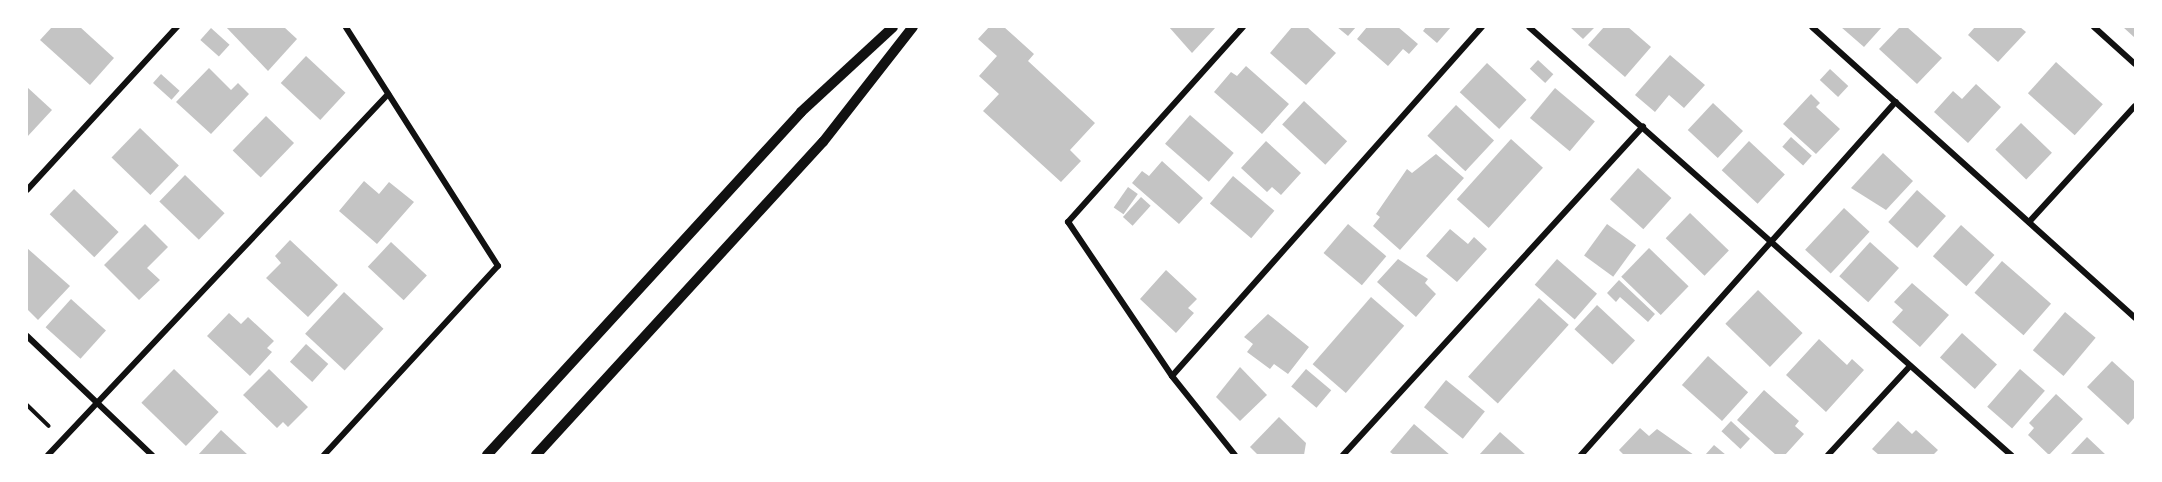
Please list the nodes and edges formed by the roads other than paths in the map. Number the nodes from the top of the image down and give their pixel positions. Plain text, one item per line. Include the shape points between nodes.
1 (177, 27) edge
2 (346, 27) edge
3 (893, 27) edge
4 (913, 27) edge
5 (1243, 27) edge
6 (1482, 27) edge
7 (1529, 27) edge
8 (1812, 27) edge
9 (2094, 27) edge
10 (2135, 64) edge
11 (388, 94) junction
12 (1896, 102) junction
13 (2135, 106) edge
14 (1643, 127) junction
15 (27, 190) edge
16 (2029, 222) junction
17 (1773, 244) junction
18 (2135, 318) edge
19 (27, 336) edge
20 (1910, 366) junction
21 (1172, 376) junction
22 (96, 405) junction
23 (48, 455) edge
24 (152, 455) edge
25 (324, 455) edge
26 (487, 455) edge
27 (536, 455) edge
28 (1235, 455) edge
29 (1343, 455) edge
30 (1581, 455) edge
31 (1828, 455) edge
32 (2011, 455) edge

1 - 15 street
2 - 11 street
3 - 26 street via 801,112
4 - 27 street via 823,142
5 - 21 street via 1068,222
6 - 21 street
7 - 14 street
8 - 12 street
9 - 10 street
11 - 22 street
11 - 25 street via 498,266
12 - 16 street
12 - 17 street
13 - 16 street
14 - 17 street
14 - 29 street
16 - 18 street
17 - 20 street
17 - 30 street
19 - 22 street
20 - 31 street
20 - 32 street
21 - 28 street
22 - 23 street
22 - 24 street

